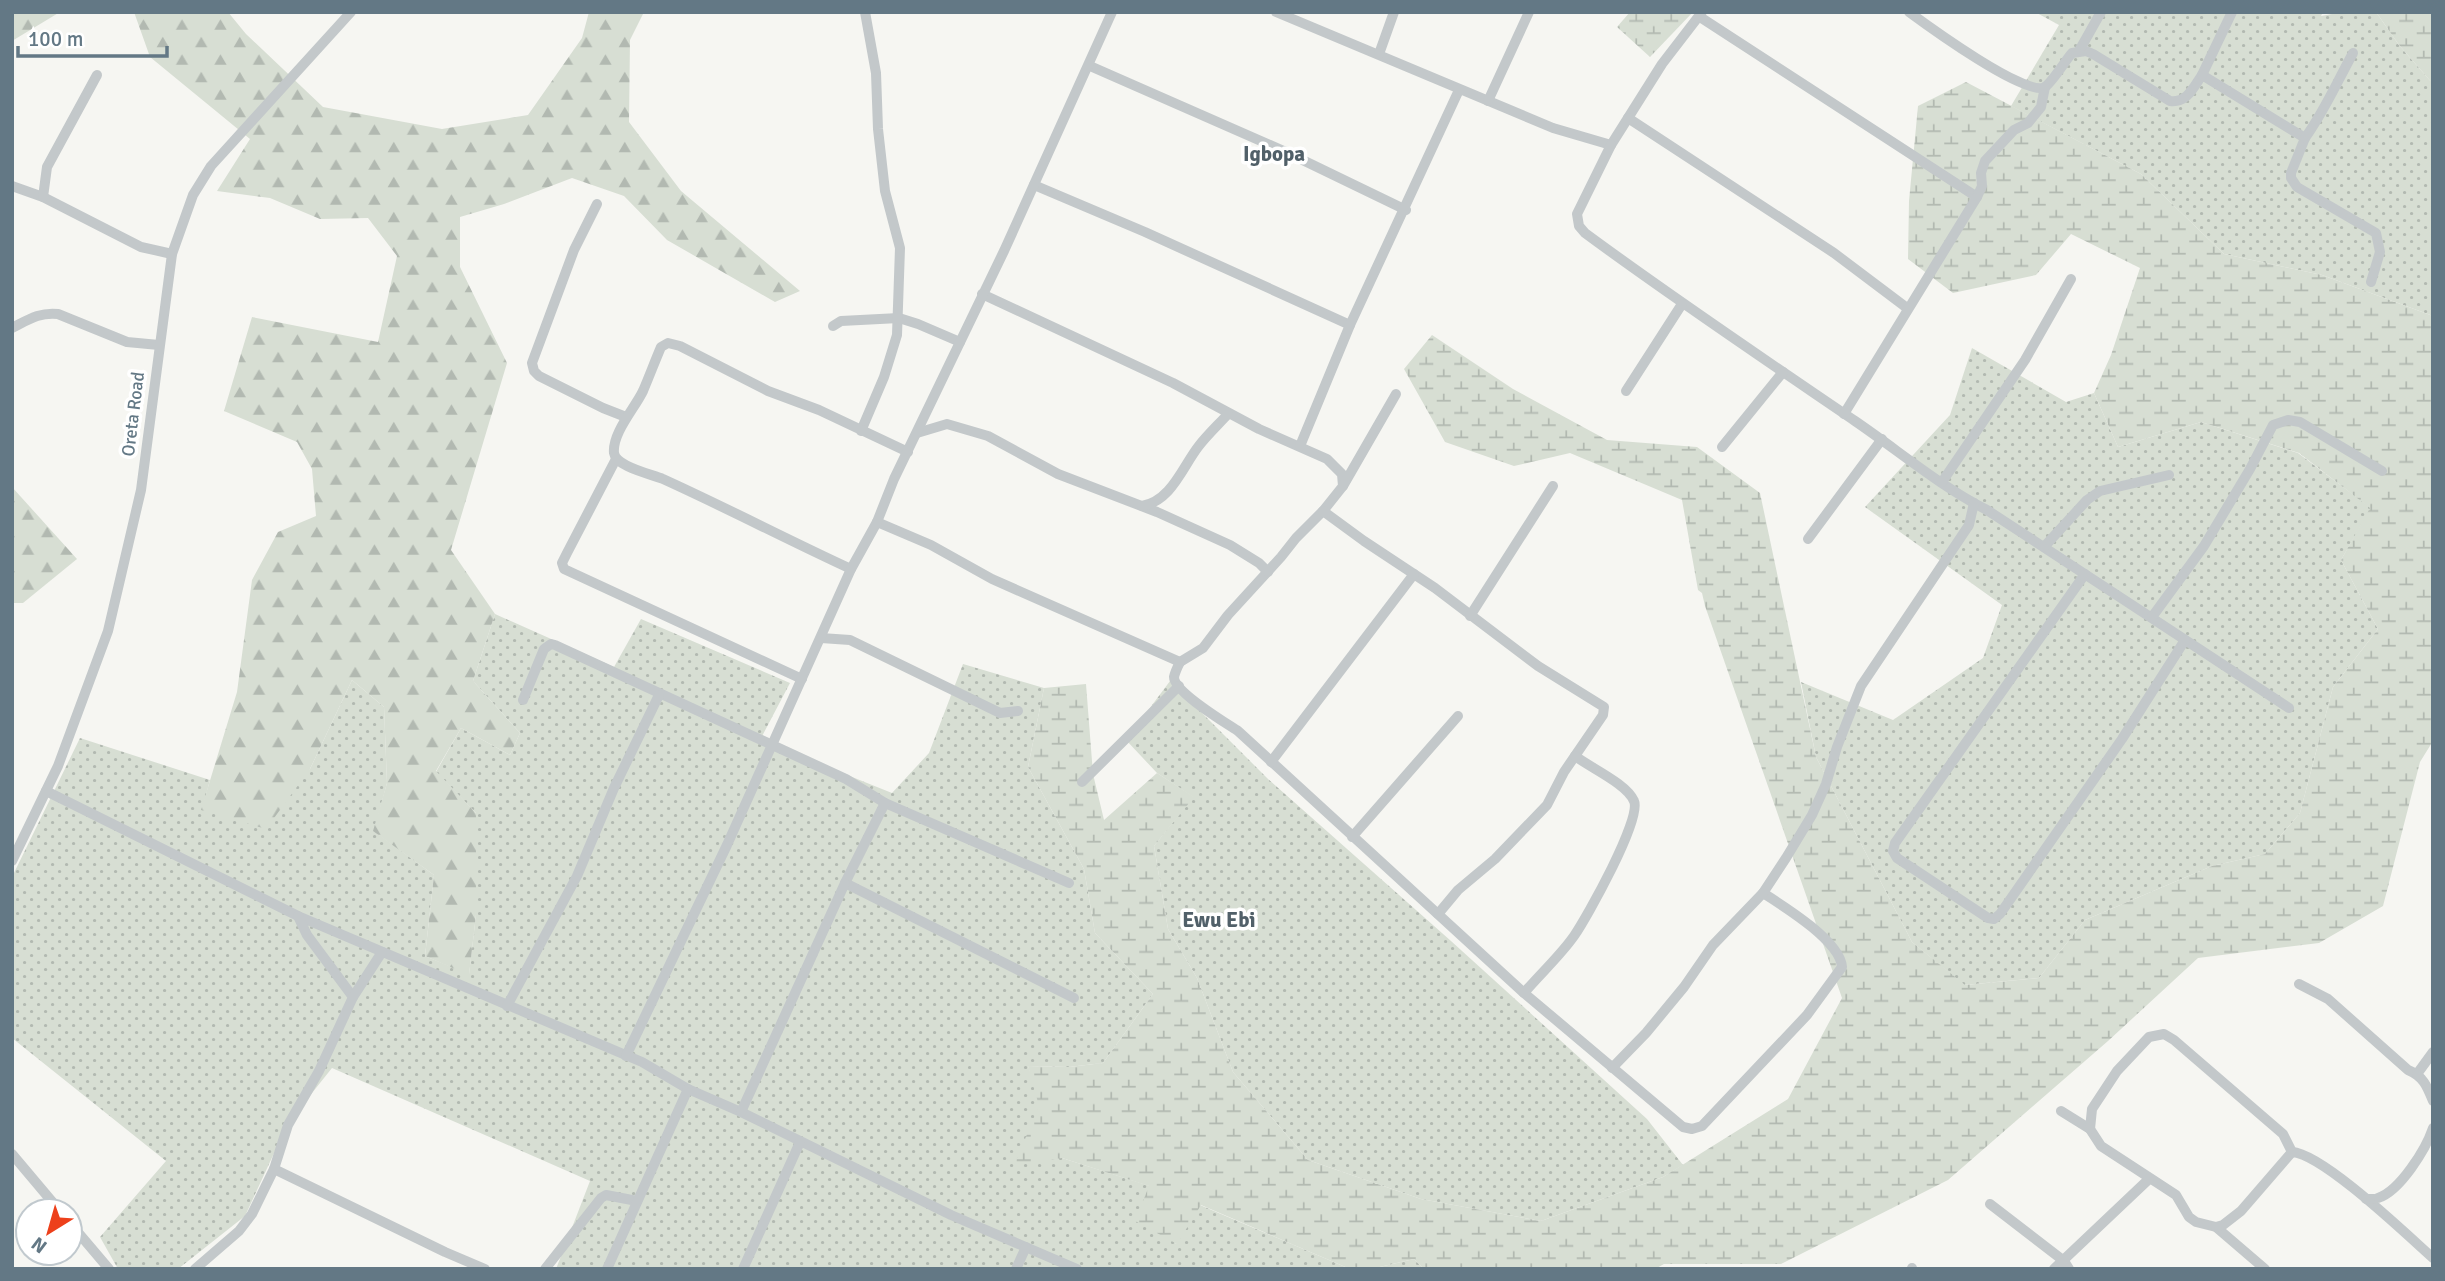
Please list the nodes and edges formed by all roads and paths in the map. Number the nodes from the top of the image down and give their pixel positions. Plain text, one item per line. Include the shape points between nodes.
1 (351, 12) edge
2 (865, 12) edge
3 (1112, 12) edge
4 (1276, 12) edge
5 (1394, 12) edge
6 (1529, 12) edge
7 (1909, 12) edge
8 (2101, 12) edge
9 (2232, 12) edge
10 (1701, 14) edge
11 (2078, 51) junction
12 (2353, 53) dead end
13 (1379, 54) junction
14 (1090, 66) junction
15 (97, 75) dead end
16 (2202, 75) junction
17 (2045, 86) junction
18 (1459, 90) junction
19 (1488, 101) junction
20 (1628, 118) junction
21 (2305, 138) junction
22 (1611, 145) junction
23 (1034, 185) junction
24 (12, 186) edge
25 (43, 197) junction
26 (1977, 197) junction
27 (597, 204) dead end
28 (1406, 210) junction
29 (172, 254) junction
30 (2071, 279) dead end
31 (2371, 282) dead end
32 (982, 294) junction
33 (1682, 304) junction
34 (1907, 308) junction
35 (899, 318) junction
36 (1350, 325) junction
37 (833, 327) dead end
38 (12, 328) edge
39 (960, 342) junction
40 (159, 345) junction
41 (1783, 372) junction
42 (1626, 391) dead end
43 (1396, 394) dead end
44 (603, 408) junction
45 (929, 409) junction
46 (1228, 414) junction
47 (1844, 414) junction
48 (626, 417) junction
49 (947, 424) junction
50 (861, 432) junction
51 (917, 433) junction
52 (618, 438) junction
53 (1882, 439) junction
54 (1300, 446) junction
55 (1722, 447) dead end
56 (908, 452) junction
57 (615, 459) junction
58 (2382, 471) dead end
59 (2169, 475) dead end
60 (1942, 482) junction
61 (1343, 485) junction
62 (1553, 486) dead end
63 (1974, 503) junction
64 (1139, 506) junction
65 (1324, 511) junction
66 (877, 522) junction
67 (1808, 540) dead end
68 (2044, 547) junction
69 (851, 569) junction
70 (1268, 572) junction
71 (1414, 574) junction
72 (2085, 574) junction
73 (1470, 616) junction
74 (2152, 617) junction
75 (821, 638) junction
76 (2185, 640) junction
77 (1180, 662) junction
78 (802, 680) junction
79 (1179, 686) junction
80 (659, 695) junction
81 (523, 700) dead end
82 (2289, 708) dead end
83 (1018, 711) dead end
84 (1458, 716) dead end
85 (772, 747) junction
86 (1575, 757) junction
87 (1271, 762) junction
88 (1082, 782) dead end
89 (46, 791) junction
90 (885, 803) junction
91 (1352, 837) junction
92 (12, 861) edge
93 (845, 883) junction
94 (1069, 883) dead end
95 (1763, 893) junction
96 (1438, 914) junction
97 (298, 916) junction
98 (323, 926) junction
99 (314, 943) junction
100 (382, 952) junction
101 (2299, 984) dead end
102 (1524, 993) junction
103 (353, 998) junction
104 (1074, 998) dead end
105 (507, 1006) junction
106 (2433, 1052) edge
107 (626, 1056) junction
108 (1612, 1068) junction
109 (2417, 1074) junction
110 (688, 1089) junction
111 (2433, 1101) edge
112 (2061, 1111) dead end
113 (741, 1112) junction
114 (2433, 1128) edge
115 (2090, 1129) junction
116 (800, 1142) junction
117 (2292, 1152) junction
118 (12, 1154) edge
119 (274, 1169) junction
120 (2149, 1179) junction
121 (48, 1197) edge
122 (2366, 1199) junction
123 (638, 1201) junction
124 (1990, 1205) dead end
125 (2216, 1227) junction
126 (84, 1240) edge
127 (1026, 1247) junction
128 (2433, 1258) edge
129 (2067, 1265) edge
130 (109, 1269) edge
131 (195, 1269) edge
132 (485, 1269) edge
133 (545, 1269) edge
134 (607, 1269) edge
135 (743, 1269) edge
136 (1016, 1269) edge
137 (1076, 1269) edge
138 (2054, 1269) edge
139 (2264, 1269) edge

1 - 29 street, Oreta Road via 211,166 193,195
2 - 35 street via 876,74 885,191 900,248
3 - 14 street
4 - 13 street
5 - 13 street
6 - 19 street
7 - 17 street via 2014,81 2037,89
8 - 11 street
9 - 16 street
10 - 20 street
10 - 26 street
11 - 16 street via 2093,54 2170,101 2185,99
11 - 17 street
12 - 21 street
13 - 18 street
14 - 23 street
14 - 28 street
15 - 25 street via 47,167
16 - 21 street
17 - 26 street via 2041,107 2028,124 2014,130 1985,161
18 - 19 street
18 - 28 street
19 - 22 street via 1553,128
20 - 22 street
20 - 34 street via 1834,253
21 - 31 street via 2291,178 2297,187 2376,233 2380,252
22 - 33 street via 1577,215 1579,226
23 - 32 street
23 - 36 street
24 - 25 street
25 - 29 street via 141,247
26 - 34 street
27 - 44 street via 574,250 532,363 540,376
28 - 36 street
29 - 40 street, Oreta Road
30 - 60 street via 2025,360
32 - 39 street
32 - 46 street via 1173,383
33 - 41 street
33 - 42 street
34 - 47 street
35 - 37 street via 841,321
35 - 39 street
35 - 50 street via 892,352
36 - 54 street
38 - 40 street via 40,314 58,314 127,342
39 - 45 street
40 - 89 street, Oreta Road via 141,491 108,631
41 - 47 street
41 - 55 street
43 - 61 street
44 - 48 street
44 - 52 street
45 - 49 street
45 - 51 street
46 - 54 street
46 - 64 street via 1163,496
47 - 53 street
48 - 50 street via 642,394 661,347 668,343
48 - 52 street
49 - 51 street
49 - 64 street via 988,436 1058,474
50 - 56 street
51 - 56 street
52 - 57 street
53 - 60 street
53 - 67 street
54 - 61 street via 1335,467 1342,474
56 - 66 street
57 - 69 street
57 - 78 street via 567,553 564,569
58 - 74 street via 2300,422 2288,419 2273,425 2204,546
59 - 68 street via 2100,492
60 - 63 street
61 - 65 street
62 - 73 street
63 - 68 street
63 - 95 street via 1969,525 1861,686 1812,815
64 - 70 street via 1230,545
65 - 70 street
65 - 71 street
66 - 69 street
66 - 77 street via 992,579
68 - 72 street
69 - 75 street
70 - 77 street via 1203,648
71 - 73 street
71 - 87 street
72 - 74 street
72 - 76 street via 1895,843 1897,858 1919,873 1988,918 2000,914
73 - 86 street via 1604,708
74 - 76 street
75 - 78 street
75 - 83 street via 850,640 1000,713
76 - 82 street
77 - 79 street via 1174,676
78 - 85 street
79 - 87 street
79 - 88 street
80 - 81 street via 551,644 544,649
80 - 85 street
80 - 105 street via 577,876
84 - 91 street
85 - 90 street via 846,779
85 - 107 street
86 - 96 street via 1547,805
86 - 102 street via 1630,794 1635,802 1634,818 1573,938
87 - 91 street
89 - 92 street, Oreta Road
89 - 97 street
90 - 93 street
90 - 94 street
91 - 96 street
93 - 104 street
93 - 113 street
95 - 108 street
95 - 108 street via 1792,912 1841,958 1842,967 1807,1015 1702,1126 1692,1129 1683,1127
96 - 102 street
97 - 98 street
97 - 99 street
98 - 99 street
98 - 100 street
99 - 103 street
100 - 103 street
100 - 105 street
101 - 109 street via 2328,999
102 - 108 street
103 - 119 street via 288,1125
105 - 107 street
106 - 109 street
107 - 110 street
109 - 111 street
110 - 113 street
110 - 123 street
112 - 115 street
113 - 116 street
114 - 122 street via 2426,1147 2402,1179 2377,1199
115 - 117 street via 2092,1109 2117,1071 2149,1037 2164,1034 2283,1134
115 - 120 street via 2101,1146
116 - 127 street
116 - 135 street
117 - 122 street via 2308,1155
117 - 125 street via 2241,1211
118 - 121 street
119 - 131 street via 239,1231
119 - 132 street
120 - 125 street via 2176,1195 2196,1222
120 - 129 street
122 - 128 street
123 - 133 street via 601,1198
123 - 134 street
124 - 129 street
125 - 139 street
126 - 130 street
127 - 136 street
127 - 137 street
129 - 138 street

